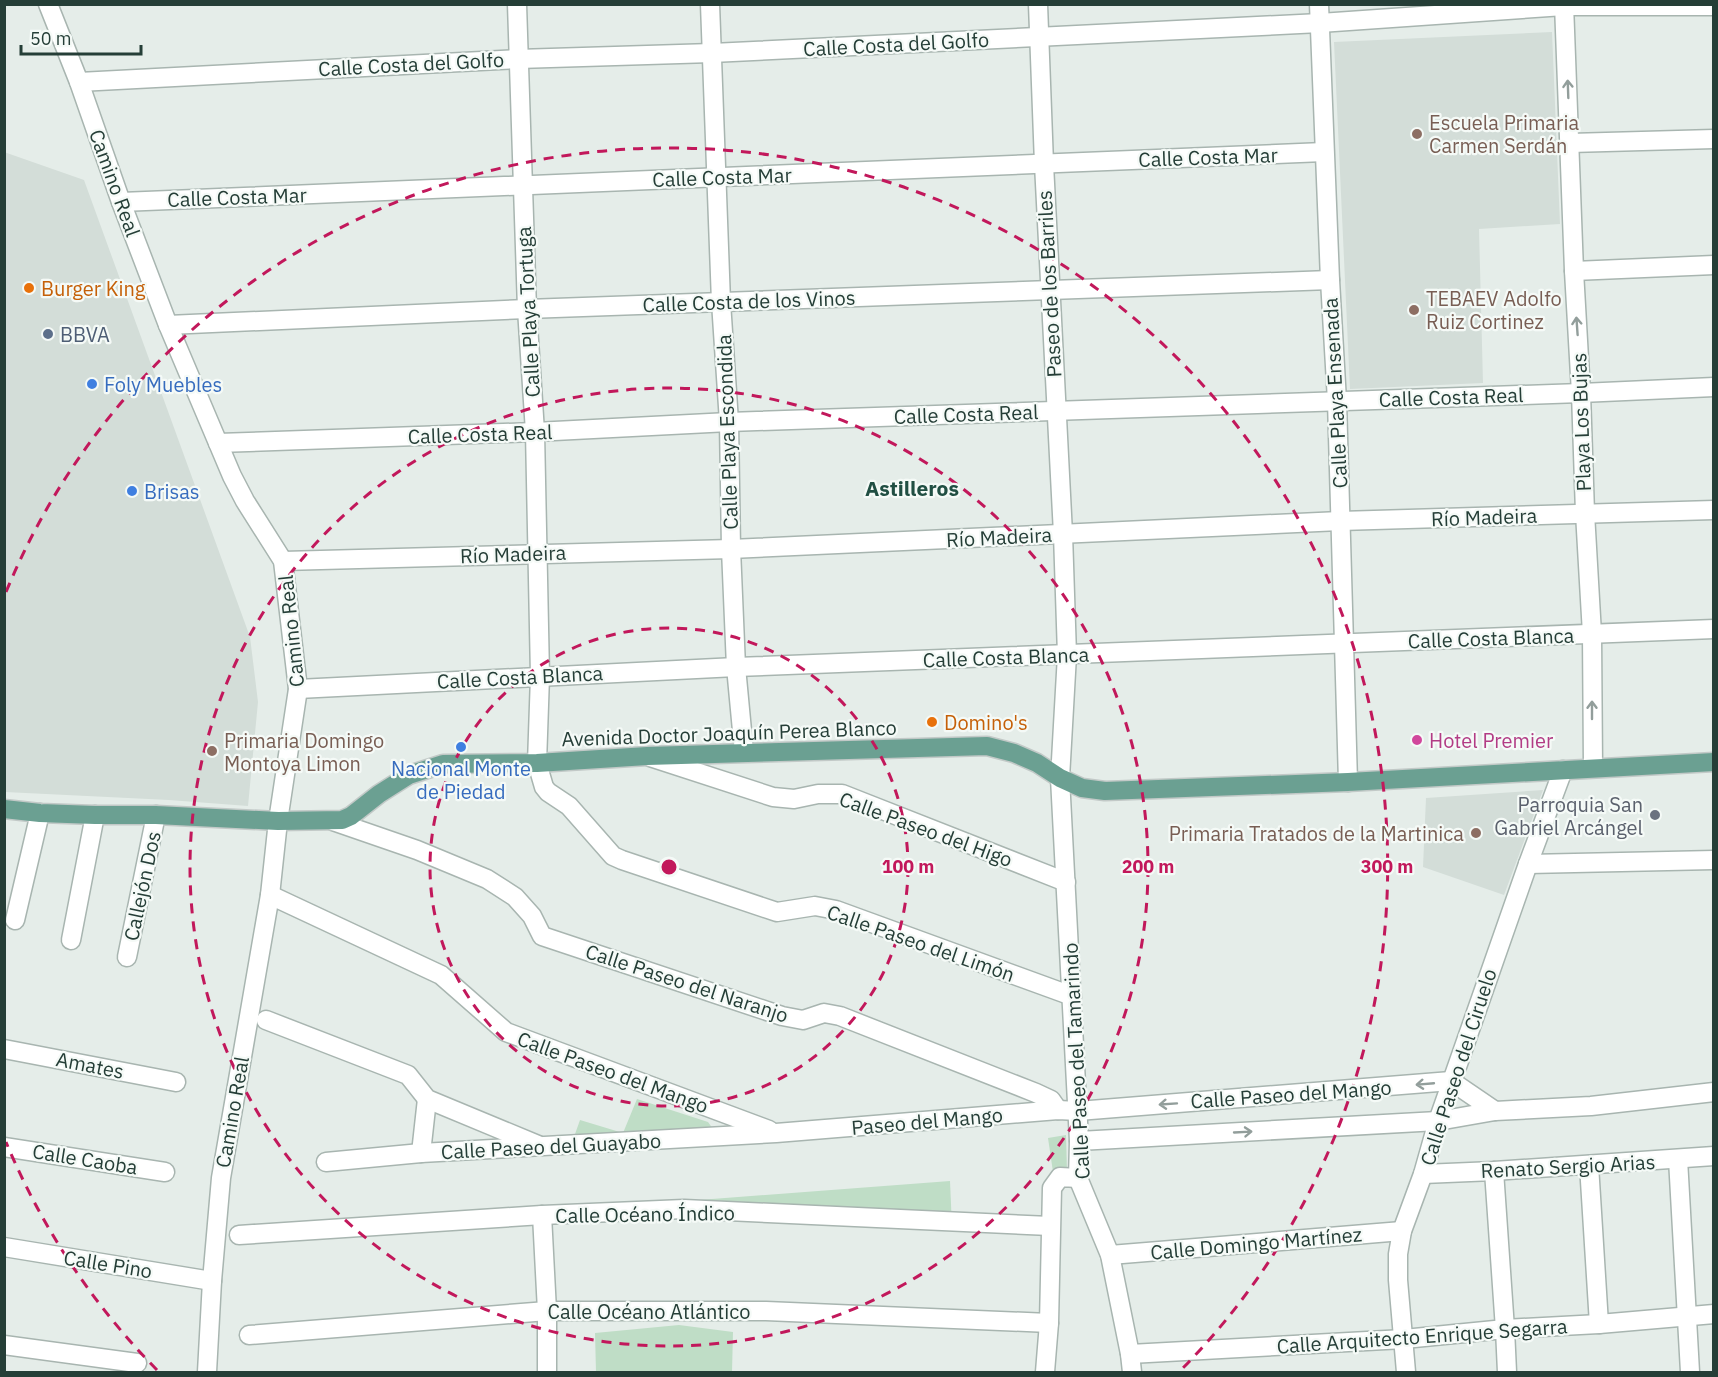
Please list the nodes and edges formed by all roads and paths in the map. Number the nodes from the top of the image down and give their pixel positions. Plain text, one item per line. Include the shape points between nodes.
1 (48, 4) edge
2 (517, 4) edge
3 (710, 4) edge
4 (1038, 4) edge
5 (1564, 5) edge
6 (1713, 6) edge
7 (1319, 14) edge
8 (1039, 37) junction
9 (712, 52) junction
10 (518, 59) junction
11 (79, 82) junction
12 (1713, 139) edge
13 (1570, 143) junction
14 (1324, 152) junction
15 (1044, 164) junction
16 (717, 177) junction
17 (522, 185) junction
18 (121, 202) junction
19 (1713, 265) edge
20 (1574, 271) junction
21 (1330, 280) junction
22 (1050, 290) junction
23 (722, 302) junction
24 (527, 309) junction
25 (168, 325) junction
26 (1713, 387) edge
27 (1581, 393) junction
28 (1337, 401) junction
29 (1055, 411) junction
30 (729, 422) junction
31 (535, 432) junction
32 (218, 442) junction
33 (1713, 510) edge
34 (1585, 513) junction
35 (1340, 521) junction
36 (1063, 534) junction
37 (731, 549) junction
38 (538, 553) junction
39 (284, 561) junction
40 (1713, 629) edge
41 (1592, 634) junction
42 (1345, 643) junction
43 (1067, 655) junction
44 (735, 666) junction
45 (540, 676) junction
46 (298, 689) junction
47 (744, 752) junction
48 (647, 756) junction
49 (1713, 762) edge
50 (537, 764) junction
51 (1593, 768) junction
52 (1563, 770) junction
53 (1060, 778) junction
54 (1348, 782) junction
55 (4, 809) edge
56 (40, 813) junction
57 (95, 815) junction
58 (156, 815) junction
59 (278, 821) junction
60 (333, 821) junction
61 (1713, 860) edge
62 (1528, 864) junction
63 (1066, 882) junction
64 (270, 896) junction
65 (15, 920) dead end
66 (71, 940) dead end
67 (127, 957) dead end
68 (1072, 996) junction
69 (266, 1020) dead end
70 (4, 1048) edge
71 (176, 1082) dead end
72 (1451, 1082) junction
73 (1713, 1092) edge
74 (427, 1099) junction
75 (1058, 1110) junction
76 (1078, 1111) junction
77 (1495, 1111) junction
78 (1438, 1121) junction
79 (776, 1133) junction
80 (1079, 1141) junction
81 (4, 1147) edge
82 (543, 1147) junction
83 (421, 1153) junction
84 (1713, 1156) edge
85 (1678, 1159) junction
86 (326, 1162) dead end
87 (1588, 1165) junction
88 (1494, 1171) junction
89 (165, 1172) dead end
90 (1423, 1174) junction
91 (1078, 1178) junction
92 (542, 1215) junction
93 (1050, 1226) junction
94 (1402, 1231) junction
95 (239, 1235) dead end
96 (4, 1247) edge
97 (1110, 1255) junction
98 (212, 1281) junction
99 (547, 1311) junction
100 (1713, 1314) edge
101 (1685, 1315) junction
102 (1049, 1323) junction
103 (1599, 1324) junction
104 (1505, 1329) junction
105 (249, 1335) dead end
106 (1404, 1339) junction
107 (4, 1345) edge
108 (1130, 1354) junction
109 (137, 1363) dead end
110 (207, 1372) edge
111 (547, 1372) edge
112 (1045, 1372) edge
113 (1132, 1372) edge
114 (1406, 1372) edge
115 (1507, 1372) edge
116 (1690, 1372) edge

1 - 11 street, Camino Real
2 - 10 street, Calle Playa Tortuga
3 - 9 street, Calle Playa Escondida
4 - 8 street, Paseo de los Barriles
5 - 6 street, Calle Costa del Golfo
5 - 7 street, Calle Costa del Golfo
13 -> 5 street, Playa Los Bujas
7 - 8 street, Calle Costa del Golfo
7 - 14 street, Calle Playa Ensenada
8 - 9 street, Calle Costa del Golfo
8 - 15 street, Paseo de los Barriles
9 - 10 street, Calle Costa del Golfo
9 - 16 street, Calle Playa Escondida
10 - 11 street, Calle Costa del Golfo
10 - 17 street, Calle Playa Tortuga
11 - 18 street, Camino Real
12 - 13 street
13 - 20 street, Playa Los Bujas
14 - 15 street, Calle Costa Mar
14 - 21 street, Calle Playa Ensenada
15 - 16 street, Calle Costa Mar
15 - 22 street, Paseo de los Barriles
16 - 17 street, Calle Costa Mar
16 - 23 street, Calle Playa Escondida
17 - 18 street, Calle Costa Mar
17 - 24 street, Calle Playa Tortuga
18 - 25 street, Camino Real
19 - 20 street
27 -> 20 street, Playa Los Bujas
21 - 22 street, Calle Costa de los Vinos
21 - 28 street, Calle Playa Ensenada
22 - 23 street, Calle Costa de los Vinos
22 - 29 street, Paseo de los Barriles
23 - 24 street, Calle Costa de los Vinos
23 - 30 street, Calle Playa Escondida
24 - 25 street, Calle Costa de los Vinos
24 - 31 street, Calle Playa Tortuga
25 - 32 street, Camino Real
26 - 27 street, Calle Costa Real
27 - 28 street, Calle Costa Real
27 - 34 street, Playa Los Bujas
28 - 29 street, Calle Costa Real
28 - 35 street, Calle Playa Ensenada
29 - 30 street, Calle Costa Real
29 - 36 street, Paseo de los Barriles
30 - 31 street, Calle Costa Real
30 - 37 street, Calle Playa Escondida
31 - 32 street, Calle Costa Real
31 - 38 street, Calle Playa Tortuga
32 - 39 street, Camino Real via 245,501
33 - 34 street, Río Madeira
34 - 35 street, Río Madeira
34 - 41 street, Playa Los Bujas
35 - 36 street, Río Madeira
35 - 42 street, Calle Playa Ensenada
36 - 37 street, Río Madeira
36 - 43 street, Paseo de los Barriles
37 - 38 street, Río Madeira
37 - 44 street, Calle Playa Escondida
38 - 39 street, Río Madeira
38 - 45 street, Calle Playa Tortuga
39 - 46 street, Camino Real
40 - 41 street, Calle Costa Blanca
41 - 42 street, Calle Costa Blanca
51 -> 41 street, Playa Los Bujas
42 - 43 street, Calle Costa Blanca
42 - 54 street, Calle Playa Ensenada
43 - 44 street, Calle Costa Blanca
43 - 53 street, Paseo de los Barriles
44 - 45 street, Calle Costa Blanca
44 - 47 street, Calle Playa Escondida
45 - 46 street, Calle Costa Blanca
45 - 50 street, Calle Playa Tortuga
46 - 59 street, Camino Real
47 - 48 main road, Avenida Doctor Joaquín Perea Blanco
47 - 53 main road, Avenida Doctor Joaquín Perea Blanco via 987,746 1037,763
48 - 50 main road, Avenida Doctor Joaquín Perea Blanco
48 - 63 street, Calle Paseo del Higo via 773,797 794,800 842,794
49 - 51 main road, Avenida Doctor Joaquín Perea Blanco
50 - 60 main road, Avenida Doctor Joaquín Perea Blanco via 427,768 393,784 351,816
50 - 68 street, Calle Paseo del Limón via 548,792 569,806 613,856 622,860 777,912 815,906 836,910
51 - 52 main road, Avenida Doctor Joaquín Perea Blanco
52 - 54 main road, Avenida Doctor Joaquín Perea Blanco
52 - 62 street, Calle Paseo del Ciruelo
53 - 54 main road, Avenida Doctor Joaquín Perea Blanco via 1082,788 1105,791
53 - 63 street, Calle Paseo del Tamarindo
55 - 56 main road, Avenida Doctor Joaquín Perea Blanco
56 - 57 main road, Avenida Doctor Joaquín Perea Blanco
56 - 65 street
57 - 58 main road, Avenida Doctor Joaquín Perea Blanco
57 - 66 street
58 - 59 main road, Avenida Doctor Joaquín Perea Blanco
58 - 67 street, Callejón Dos
59 - 60 main road, Avenida Doctor Joaquín Perea Blanco
59 - 64 street, Camino Real
60 - 75 street, Calle Paseo del Naranjo via 487,879 515,897 532,916 542,936 782,1016 803,1020 824,1013 840,1016 1036,1093 1051,1100
61 - 62 street
62 - 72 street, Calle Paseo del Ciruelo
63 - 68 street, Calle Paseo del Tamarindo
64 - 79 street, Calle Paseo del Mango via 441,975 506,1032
64 - 98 street, Camino Real via 221,1178
68 - 76 street, Calle Paseo del Tamarindo
69 - 74 street via 408,1074
70 - 71 street, Amates
72 -> 76 street, Calle Paseo del Mango
72 - 77 street
72 - 78 street, Calle Paseo del Ciruelo
73 - 77 street, Calle Paseo del Mango via 1591,1106
74 - 82 street
74 - 83 street
75 - 76 street, Paseo del Mango
75 - 79 street, Paseo del Mango
76 - 80 street, Calle Paseo del Tamarindo
77 - 78 street, Calle Paseo del Mango
80 -> 78 street, Calle Paseo del Mango
78 - 90 street, Calle Paseo del Ciruelo
79 - 82 street, Calle Paseo del Guayabo
80 - 91 street, Calle Paseo del Tamarindo
81 - 89 street, Calle Caoba
82 - 83 street, Calle Paseo del Guayabo
83 - 86 street, Calle Paseo del Guayabo
84 - 85 street, Renato Sergio Arias
85 - 87 street, Renato Sergio Arias
85 - 101 street
87 - 88 street, Renato Sergio Arias
87 - 103 street
88 - 90 street, Renato Sergio Arias
88 - 104 street
90 - 94 street, Calle Paseo del Ciruelo
91 - 93 street via 1060,1177 1054,1182
91 - 97 street, Calle Paseo del Tamarindo
92 - 93 street, Calle Océano Índico via 684,1209
92 - 95 street, Calle Océano Índico
92 - 99 street
93 - 102 street
94 - 97 street, Calle Domingo Martínez
94 - 106 street, Calle Paseo del Ciruelo via 1398,1280
96 - 98 street, Calle Pino
97 - 108 street, Calle Paseo del Tamarindo
98 - 110 street, Camino Real
99 - 102 street, Calle Océano Atlántico via 766,1311
99 - 105 street, Calle Océano Atlántico
99 - 111 street
100 - 101 street, Calle Arquitecto Enrique Segarra
101 - 103 street, Calle Arquitecto Enrique Segarra
101 - 116 street
102 - 112 street
103 - 104 street, Calle Arquitecto Enrique Segarra
104 - 106 street, Calle Arquitecto Enrique Segarra
104 - 115 street
106 - 108 street, Calle Arquitecto Enrique Segarra
106 - 114 street, Calle Paseo del Ciruelo
107 - 109 street
108 - 113 street, Calle Paseo del Tamarindo

